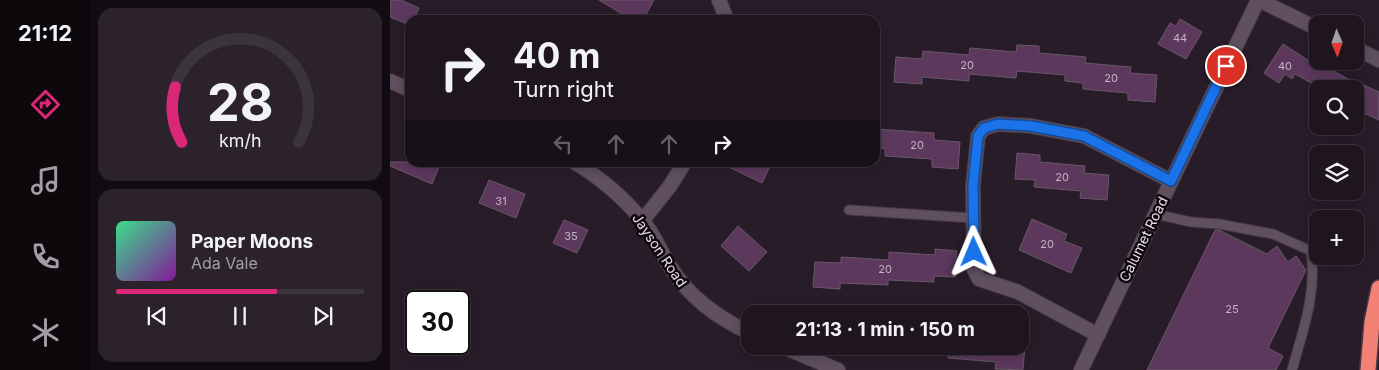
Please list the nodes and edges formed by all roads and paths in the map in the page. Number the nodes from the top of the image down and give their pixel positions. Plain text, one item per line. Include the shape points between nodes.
1 (720, 0) edge
2 (1258, 0) edge
3 (725, 15) edge
4 (1309, 25) edge
5 (1364, 52) edge
6 (1379, 60) edge
7 (390, 81) edge
8 (405, 88) edge
9 (581, 167) edge
10 (682, 167) edge
11 (1171, 181) junction
12 (849, 210) dead end
13 (1155, 214) junction
14 (973, 218) junction
15 (643, 220) junction
16 (1379, 288) edge
17 (741, 328) edge
18 (1098, 335) junction
19 (802, 355) edge
20 (838, 370) edge
21 (1081, 370) edge
22 (1292, 370) edge
23 (1368, 370) edge

1 - 3 street
2 - 4 street, Calumet Road
2 - 11 street, Calumet Road
5 - 6 street
7 - 8 street
9 - 15 street, Jayson Road via 610,187
10 - 15 street
11 - 13 street, Calumet Road
11 - 14 street via 1084,136 1031,126 998,124 984,128 978,136
12 - 14 lane
13 - 18 street, Calumet Road
13 - 22 lane via 1273,234 1311,251 1314,272 1309,310
14 - 18 street via 974,269 979,279 1018,292
15 - 17 street, Jayson Road via 689,291 711,311
16 - 23 highway
18 - 21 street, Calumet Road
19 - 20 street

